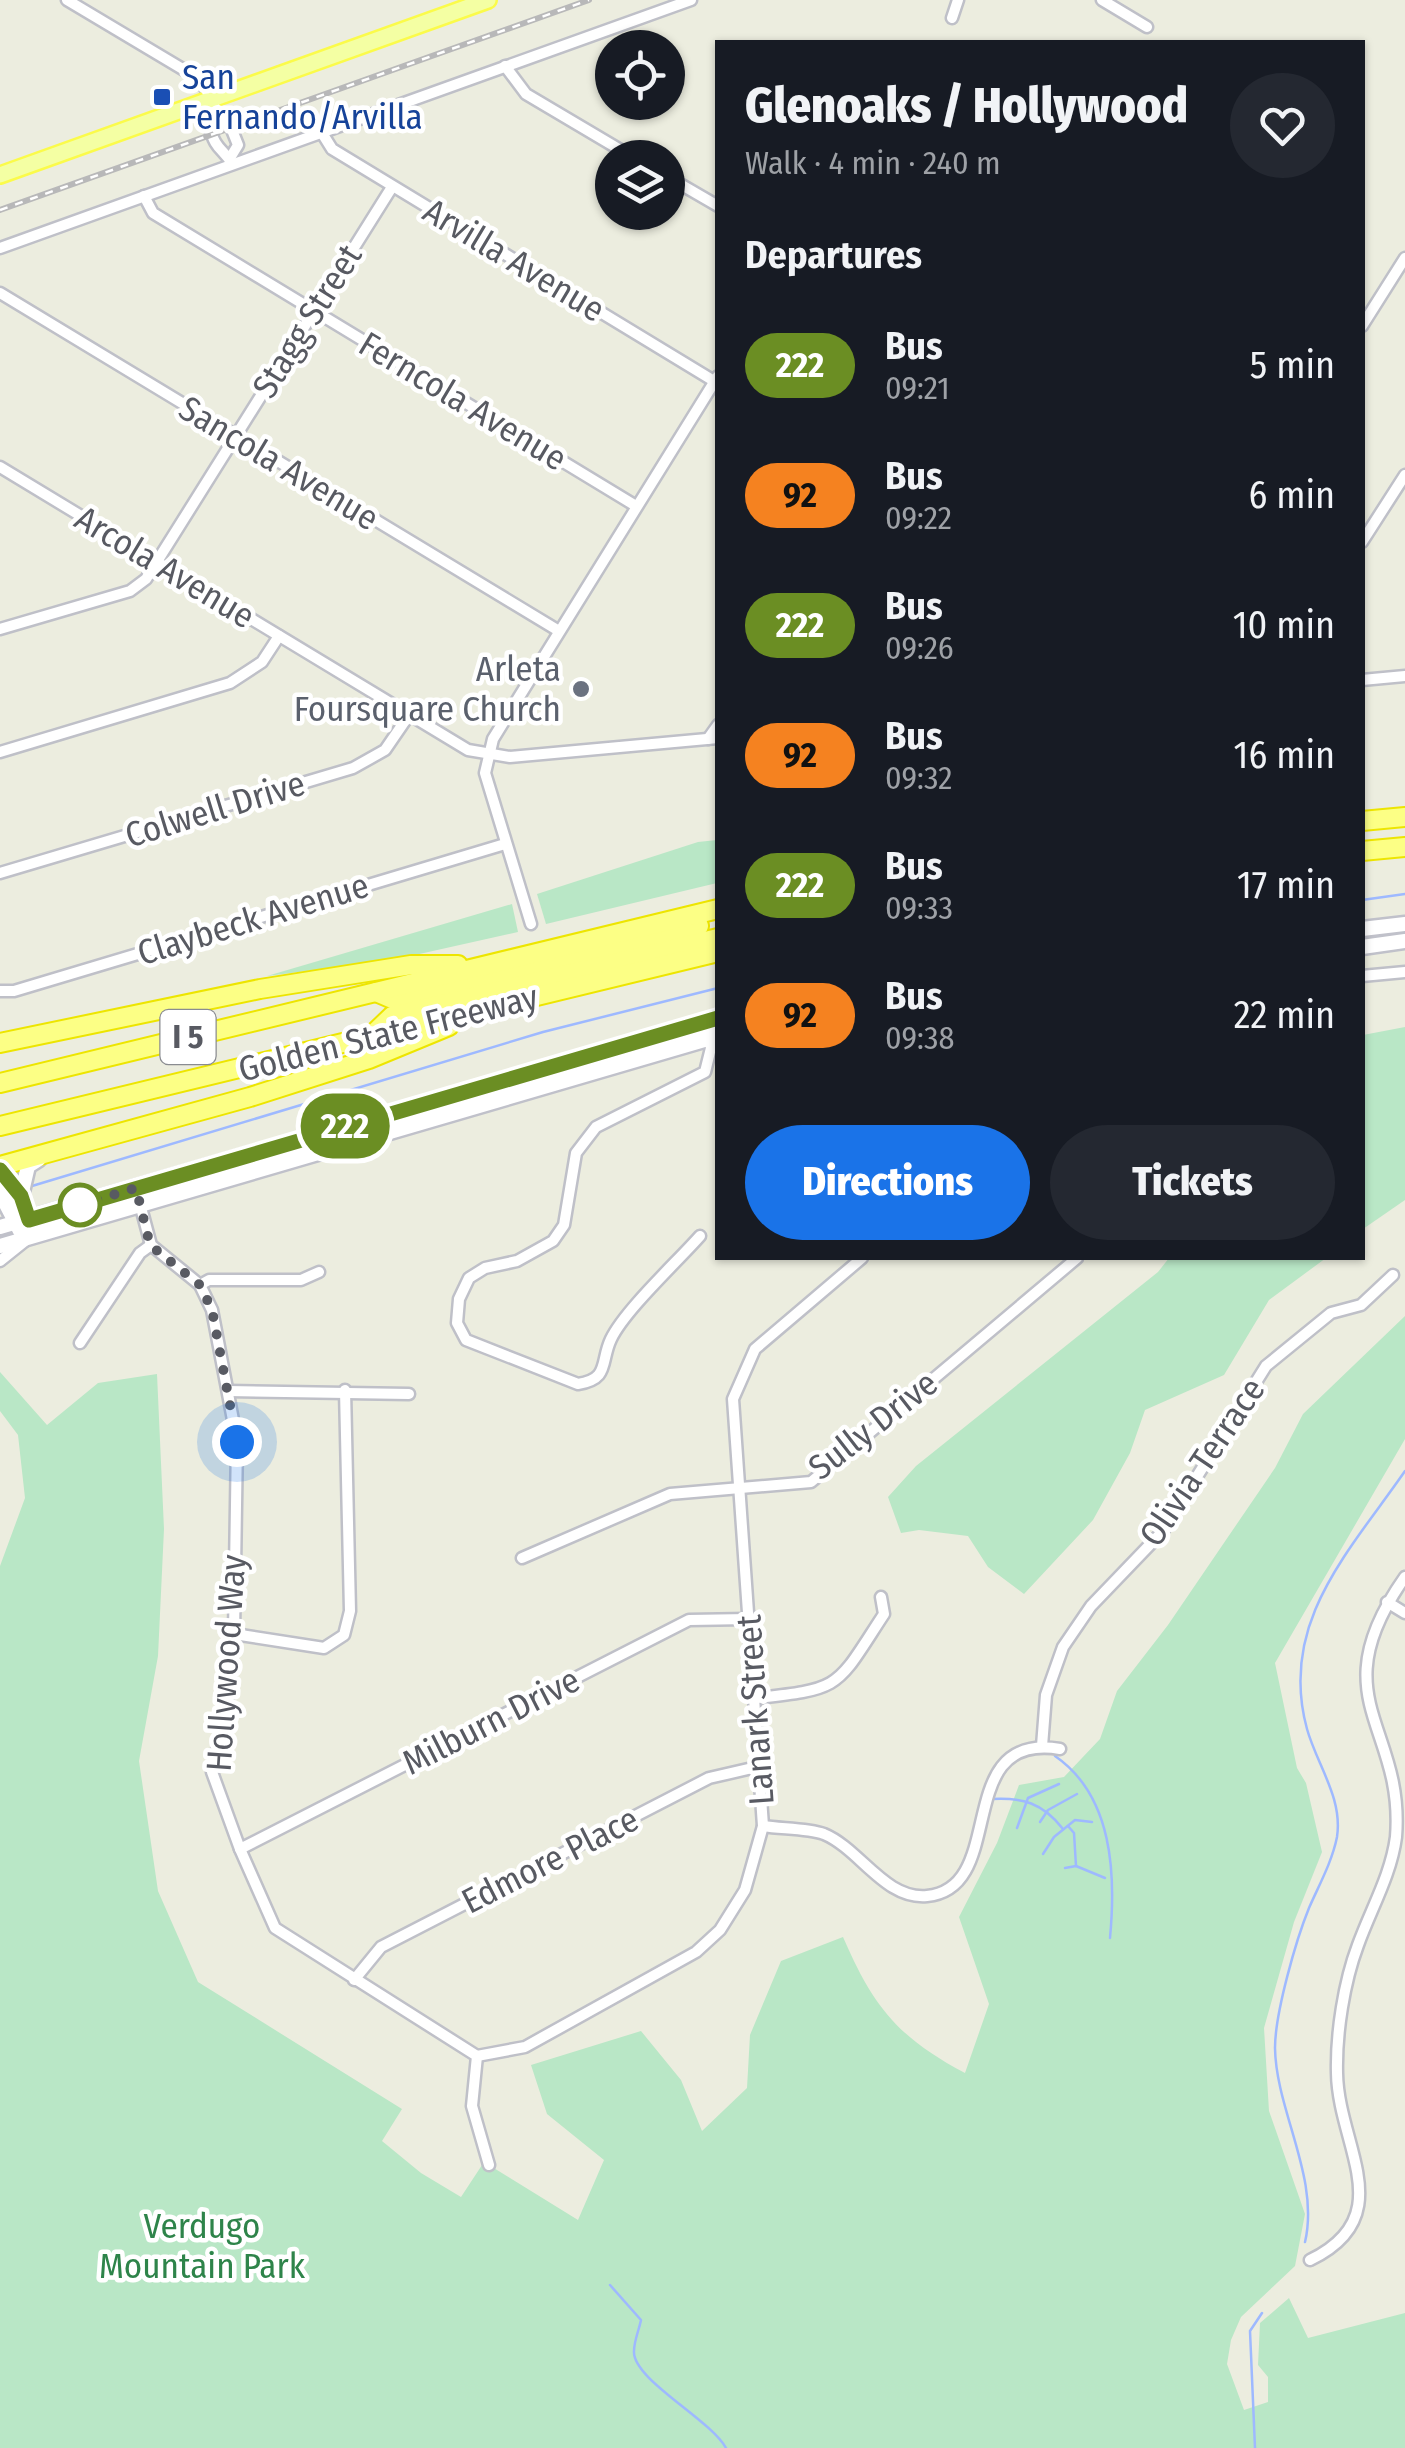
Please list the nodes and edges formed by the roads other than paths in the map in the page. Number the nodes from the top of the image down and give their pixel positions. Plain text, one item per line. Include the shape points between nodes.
1 (68, 0) edge
2 (488, 0) edge
3 (691, 0) edge
4 (958, 0) edge
5 (1102, 0) edge
6 (952, 18) dead end
7 (1147, 27) dead end
8 (505, 66) junction
9 (216, 106) junction
10 (322, 132) junction
11 (604, 140) edge
12 (231, 162) junction
13 (0, 175) edge
14 (392, 187) junction
15 (685, 187) edge
16 (144, 196) junction
17 (715, 204) edge
18 (0, 248) edge
19 (1405, 258) edge
20 (0, 293) edge
21 (313, 310) junction
22 (1365, 321) edge
23 (715, 378) edge
24 (715, 381) edge
25 (235, 436) junction
26 (0, 467) edge
27 (1405, 475) edge
28 (636, 506) junction
29 (1365, 537) edge
30 (156, 562) junction
31 (0, 629) edge
32 (559, 631) junction
33 (278, 636) junction
34 (1405, 676) edge
35 (1365, 680) edge
36 (409, 714) junction
37 (713, 739) edge
38 (0, 752) edge
39 (487, 756) junction
40 (1405, 817) edge
41 (1365, 821) edge
42 (1405, 832) edge
43 (1365, 835) edge
44 (505, 844) junction
45 (1405, 847) edge
46 (1365, 851) edge
47 (0, 873) edge
48 (715, 910) edge
49 (715, 923) edge
50 (531, 924) dead end
51 (1405, 924) edge
52 (1365, 929) edge
53 (715, 939) edge
54 (1405, 941) edge
55 (1365, 947) edge
56 (715, 953) edge
57 (484, 965) junction
58 (1405, 972) edge
59 (1365, 976) edge
60 (0, 992) edge
61 (375, 992) junction
62 (476, 1012) junction
63 (712, 1020) edge
64 (714, 1037) edge
65 (369, 1038) junction
66 (0, 1043) edge
67 (0, 1082) edge
68 (0, 1126) edge
69 (334, 1129) junction
70 (338, 1146) junction
71 (49, 1153) junction
72 (0, 1168) edge
73 (136, 1188) junction
74 (0, 1193) edge
75 (21, 1196) junction
76 (140, 1205) junction
77 (15, 1223) edge
78 (700, 1236) dead end
79 (26, 1241) junction
80 (150, 1245) junction
81 (0, 1246) edge
82 (860, 1260) edge
83 (1074, 1260) edge
84 (0, 1261) edge
85 (320, 1272) dead end
86 (1393, 1274) dead end
87 (200, 1285) junction
88 (80, 1342) dead end
89 (228, 1390) junction
90 (345, 1390) junction
91 (409, 1394) dead end
92 (738, 1486) junction
93 (522, 1558) dead end
94 (1405, 1576) edge
95 (881, 1598) dead end
96 (1387, 1602) junction
97 (1405, 1613) edge
98 (748, 1618) junction
99 (234, 1634) junction
100 (756, 1698) junction
101 (1042, 1746) junction
102 (1060, 1749) dead end
103 (761, 1766) junction
104 (763, 1826) junction
105 (240, 1849) junction
106 (354, 1980) junction
107 (477, 2056) junction
108 (489, 2164) dead end
109 (1310, 2260) dead end

1 - 9 street via 202,80
2 - 9 main road
3 - 8 street
4 - 6 street
5 - 7 street
8 - 10 street
8 - 11 street via 526,94
9 - 12 street via 238,146
9 - 12 street via 208,124 219,154
9 - 13 main road
10 - 12 street
10 - 14 street, Arvilla Avenue via 332,150
12 - 16 street
14 - 21 street, Stagg Street
14 - 23 street, Arvilla Avenue
15 - 17 street
16 - 18 street
16 - 21 street, Ferncola Avenue via 153,212
19 - 22 street
20 - 25 street, Sancola Avenue
21 - 25 street, Stagg Street
21 - 28 street, Ferncola Avenue
24 - 28 street
25 - 30 street, Stagg Street
25 - 32 street, Sancola Avenue
26 - 30 street, Arcola Avenue
27 - 29 street
28 - 32 street
30 - 31 street, Stagg Street via 130,591
30 - 33 street, Arcola Avenue
32 - 39 street
33 - 36 street, Arcola Avenue
33 - 38 street via 262,662 230,683
34 - 35 street
36 - 39 street, Arcola Avenue
36 - 47 street, Colwell Drive via 385,750 353,768
37 - 39 street
39 - 44 street
40 - 41 highway
42 - 43 highway
44 - 50 street
44 - 60 street, Claybeck Avenue
45 - 46 highway
48 - 57 highway, Golden State Freeway / I 5
49 - 61 highway via 397,1001
51 - 52 main road
53 - 65 highway via 392,1016
54 - 55 main road
56 - 62 highway, Golden State Freeway / I 5
57 - 61 highway, Golden State Freeway / I 5
57 - 66 highway via 410,965 260,989
58 - 59 street
61 - 67 highway, Golden State Freeway / I 5
62 - 65 highway, Golden State Freeway / I 5
62 - 71 highway via 369,1059
63 - 64 street
63 - 69 main road
64 - 70 main road
64 - 78 street via 700,1078 609,1118 585,1138 572,1166 564,1225 539,1252 469,1278 458,1323 466,1340 539,1372 590,1382 606,1364 612,1334
65 - 68 highway, Golden State Freeway / I 5
69 - 70 main road
69 - 73 main road
70 - 76 main road
71 - 72 highway
71 - 75 main road via 28,1166
72 - 75 main road
73 - 76 street
73 - 77 main road
74 - 77 main road
75 - 77 main road
76 - 79 main road
76 - 80 street
77 - 79 main road
79 - 81 main road
79 - 84 street
80 - 87 street
80 - 88 street
82 - 92 street, Lanark Street via 746,1363 733,1400
83 - 92 street, Sully Drive via 812,1482
85 - 87 street via 300,1280
86 - 101 street, Olivia Terrace via 1361,1305 1331,1313 1266,1366 1163,1531 1090,1606 1063,1647 1046,1694
87 - 89 street, Hollywood Way via 212,1310
89 - 90 street
89 - 99 street, Hollywood Way via 237,1442
90 - 91 street
90 - 99 street via 350,1612 344,1635 324,1648
92 - 93 street, Sully Drive via 670,1494
92 - 98 street, Lanark Street
94 - 96 street
95 - 100 street via 884,1614 846,1673 822,1691
96 - 97 street
96 - 109 street via 1372,1631 1367,1689 1396,1790 1397,1836 1356,1950 1337,2076 1360,2192 1357,2218 1335,2248
98 - 100 street, Lanark Street
98 - 105 street, Milburn Drive via 689,1620
99 - 105 street, Hollywood Way via 212,1772
100 - 103 street, Lanark Street
101 - 102 street
101 - 104 street via 993,1776 972,1860 959,1881 936,1894 899,1890 824,1834
103 - 104 street, Lanark Street
103 - 106 street, Edmore Place via 709,1778 381,1947
104 - 107 street, Lanark Street via 745,1890 720,1930 696,1952 525,2048
105 - 106 street, Hollywood Way via 274,1928
106 - 107 street, Hollywood Way
107 - 108 street via 472,2106

